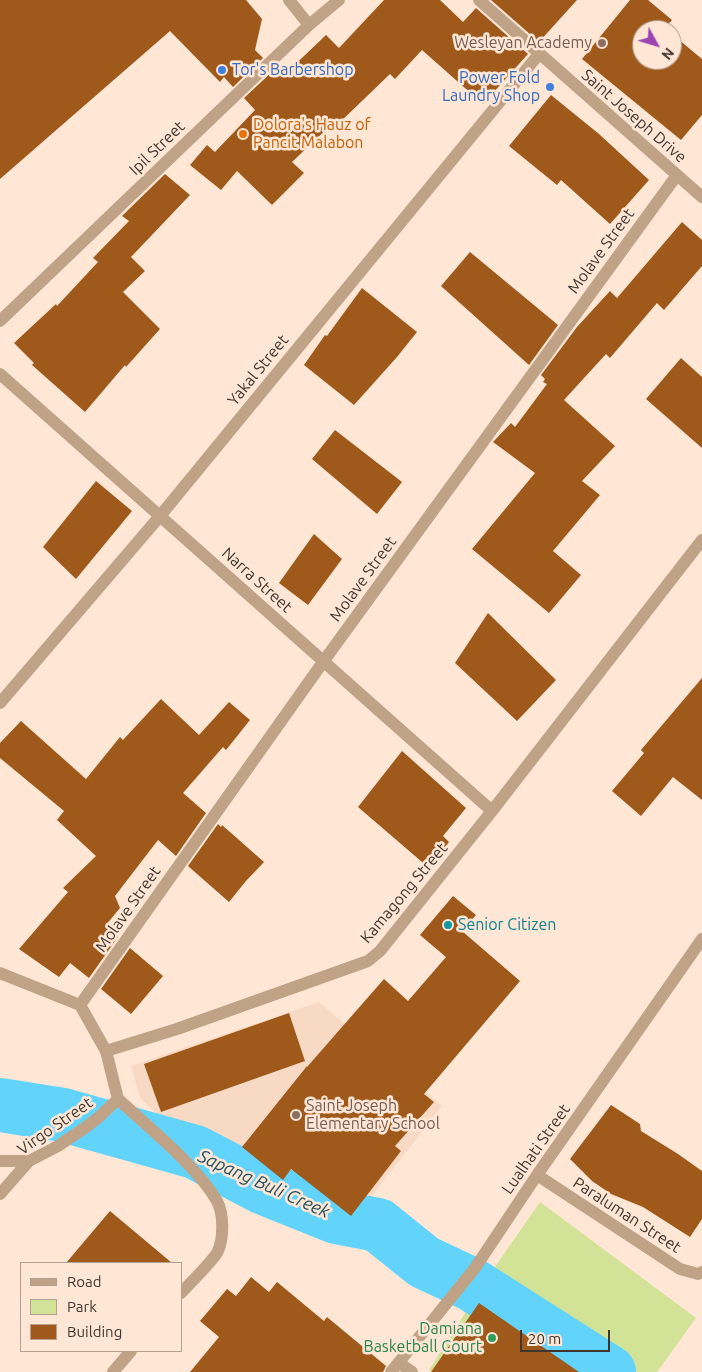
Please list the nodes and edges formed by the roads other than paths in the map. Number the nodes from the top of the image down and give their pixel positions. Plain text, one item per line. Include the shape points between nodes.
1 (289, 0) edge
2 (339, 0) edge
3 (479, 0) edge
4 (309, 25) junction
5 (539, 54) junction
6 (677, 175) junction
7 (702, 197) edge
8 (0, 321) edge
9 (0, 374) edge
10 (160, 516) junction
11 (702, 540) edge
12 (323, 662) junction
13 (0, 703) edge
14 (492, 812) junction
15 (702, 939) edge
16 (0, 973) edge
17 (80, 1005) junction
18 (106, 1051) junction
19 (118, 1099) junction
20 (0, 1161) edge
21 (29, 1161) junction
22 (537, 1175) junction
23 (0, 1194) edge
24 (702, 1272) edge
25 (182, 1293) edge
26 (131, 1352) edge
27 (395, 1367) edge
28 (113, 1372) edge
29 (412, 1372) edge

1 - 4 street
2 - 4 street, Ipil Street
3 - 5 street, Saint Joseph Drive
4 - 8 street, Ipil Street
5 - 6 street, Saint Joseph Drive
5 - 10 street, Yakal Street
6 - 7 street, Saint Joseph Drive
6 - 12 street, Molave Street
9 - 10 street, Narra Street
10 - 12 street, Narra Street
10 - 13 street, Yakal Street
11 - 14 street, Kamagong Street
12 - 14 street, Narra Street
12 - 17 street, Molave Street
14 - 18 street, Kamagong Street via 380,951 368,961
15 - 22 street, Lualhati Street
16 - 17 street
17 - 18 street
18 - 19 street, Virgo Street
19 - 21 street, Virgo Street via 86,1127
19 - 25 street via 180,1157 218,1202 224,1225 217,1252
20 - 21 street
21 - 23 street, Virgo Street
22 - 24 street, Paraluman Street via 680,1269 698,1274
22 - 27 street, Lualhati Street via 475,1268
26 - 28 street
27 - 29 street

